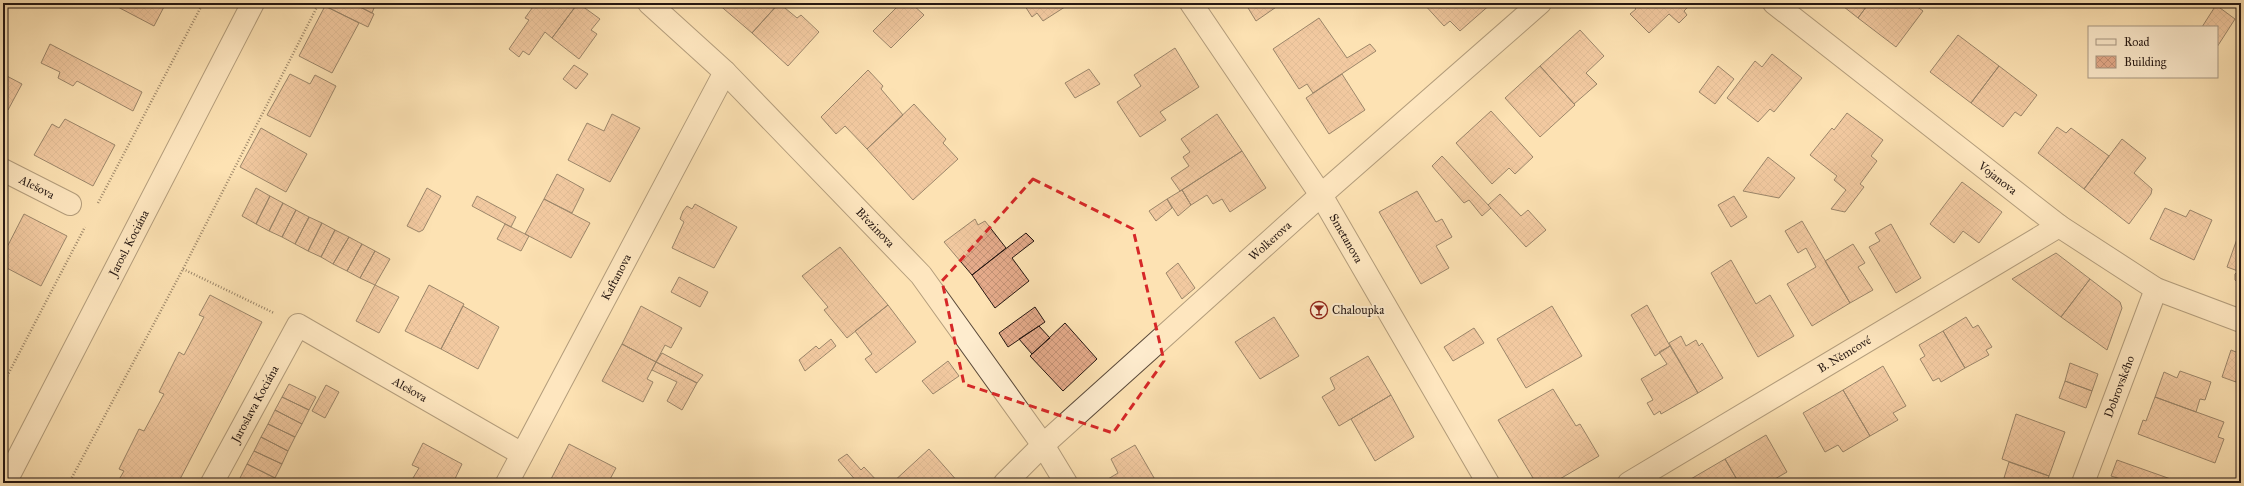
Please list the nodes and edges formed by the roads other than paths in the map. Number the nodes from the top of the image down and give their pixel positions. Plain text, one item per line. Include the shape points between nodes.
1 (253, 3) edge
2 (649, 3) edge
3 (1191, 3) edge
4 (1540, 3) edge
5 (1774, 3) edge
6 (725, 72) junction
7 (3, 170) edge
8 (1321, 195) junction
9 (70, 204) dead end
10 (2059, 226) junction
11 (2156, 289) junction
12 (2241, 321) edge
13 (298, 325) joint
14 (1043, 445) junction
15 (522, 454) junction
16 (5, 483) edge
17 (212, 483) edge
18 (507, 483) edge
19 (1005, 483) edge
20 (1066, 483) edge
21 (1488, 483) edge
22 (1629, 483) edge
23 (2083, 483) edge

1 - 16 street, Jarosl. Kociána
2 - 6 street, Březinova
3 - 8 street, Smetanova
4 - 8 street, Wolkerova
5 - 10 street, Vojanova
6 - 14 street, Březinova via 921,276
6 - 15 street, Kaftanova
7 - 9 street, Alešova
8 - 14 street, Wolkerova
8 - 21 street, Smetanova
10 - 11 street, Vojanova
10 - 22 street, B. Němcové
11 - 12 street, Vojanova
11 - 23 street, Dobrovského
13 - 15 street, Alešova
13 - 17 street, Jaroslava Kociána
14 - 19 street, Wolkerova
14 - 20 street, Březinova
15 - 18 street, Kaftanova

